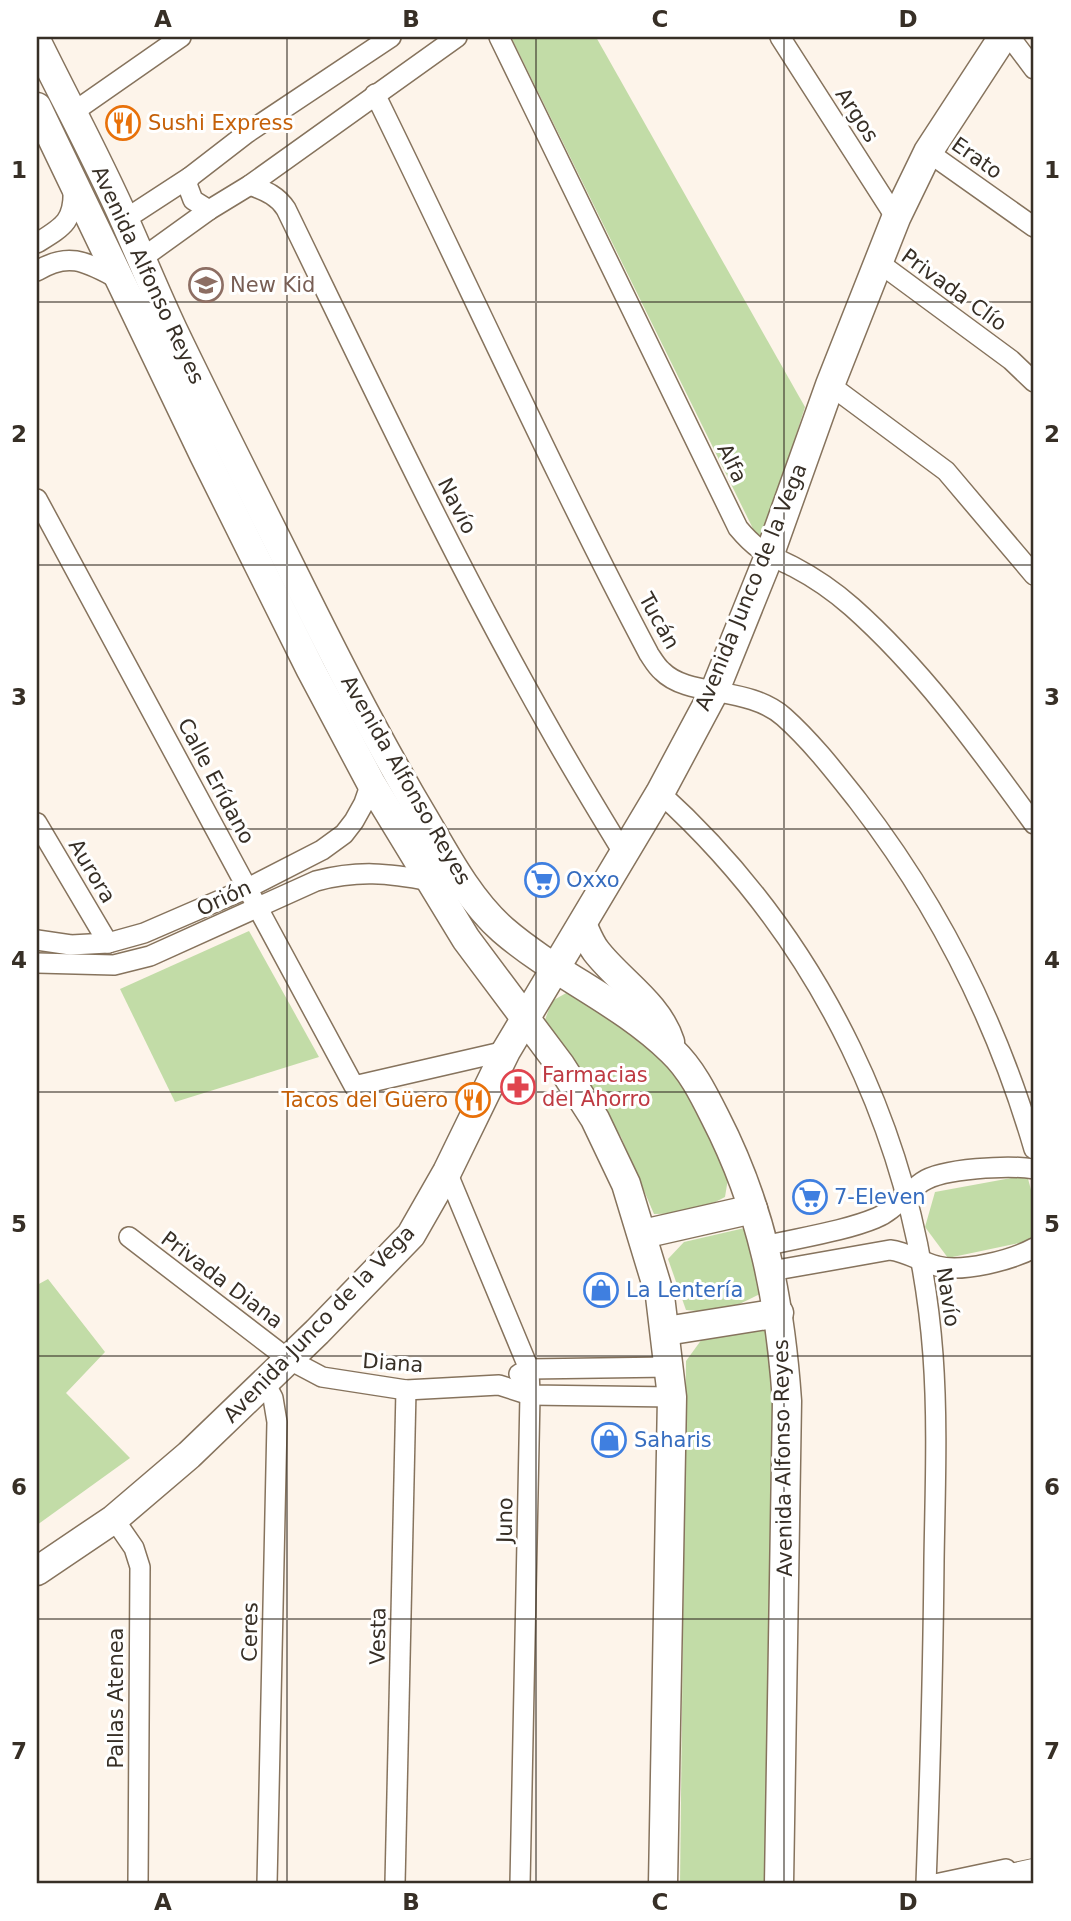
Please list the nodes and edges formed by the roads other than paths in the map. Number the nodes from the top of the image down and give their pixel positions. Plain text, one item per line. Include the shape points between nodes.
1 (181, 37) edge
2 (391, 37) edge
3 (457, 37) edge
4 (499, 37) edge
5 (780, 37) edge
6 (1003, 37) edge
7 (1010, 37) edge
8 (37, 42) edge
9 (1034, 69) edge
10 (375, 94) junction
11 (37, 107) edge
12 (72, 113) junction
13 (928, 152) junction
14 (190, 177) junction
15 (72, 183) junction
16 (250, 185) junction
17 (208, 211) junction
18 (896, 218) junction
19 (124, 220) junction
20 (1034, 227) edge
21 (37, 243) edge
22 (141, 259) junction
23 (878, 262) junction
24 (37, 271) edge
25 (122, 281) junction
26 (1034, 382) edge
27 (830, 385) junction
28 (37, 499) edge
29 (768, 556) junction
30 (1034, 575) edge
31 (715, 690) junction
32 (371, 783) junction
33 (660, 793) junction
34 (37, 823) edge
35 (1034, 824) edge
36 (624, 854) junction
37 (429, 881) junction
38 (248, 887) junction
39 (258, 907) junction
40 (583, 926) junction
41 (37, 940) edge
42 (108, 943) junction
43 (37, 963) edge
44 (557, 969) junction
45 (526, 1021) junction
46 (506, 1051) junction
47 (672, 1051) junction
48 (1034, 1149) edge
49 (1034, 1169) edge
50 (447, 1172) junction
51 (907, 1194) junction
52 (753, 1209) junction
53 (643, 1234) junction
54 (129, 1237) dead end
55 (1034, 1248) edge
56 (768, 1259) junction
57 (919, 1260) junction
58 (779, 1313) junction
59 (666, 1331) junction
60 (288, 1359) junction
61 (670, 1367) junction
62 (529, 1369) junction
63 (265, 1383) junction
64 (499, 1385) junction
65 (406, 1390) junction
66 (530, 1395) junction
67 (673, 1397) junction
68 (114, 1519) junction
69 (37, 1571) edge
70 (1034, 1863) edge
71 (1034, 1875) edge
72 (138, 1884) edge
73 (267, 1884) edge
74 (395, 1884) edge
75 (520, 1884) edge
76 (663, 1884) edge
77 (779, 1884) edge
78 (926, 1884) edge
79 (935, 1884) edge
80 (993, 1884) edge

1 - 12 street
2 - 14 street via 247,133
3 - 10 street
4 - 29 street, Alfa via 738,528
5 - 18 street, Argos
6 - 13 main road, Avenida Junco de la Vega
7 - 9 street
8 - 12 main road, Avenida Alfonso Reyes
10 - 16 street
10 - 31 street, Tucán via 649,654 671,678
11 - 15 main road, Avenida Alfonso Reyes
12 - 19 main road, Avenida Alfonso Reyes
13 - 18 main road, Avenida Junco de la Vega
13 - 20 street, Erato
14 - 17 street via 187,184 193,200
14 - 19 street
15 - 21 street via 74,204 67,220
15 - 25 main road, Avenida Alfonso Reyes
16 - 17 street
16 - 36 street, Navío via 269,192 286,209 488,614
17 - 22 street
18 - 23 main road, Avenida Junco de la Vega
19 - 22 main road, Avenida Alfonso Reyes
22 - 44 main road, Avenida Alfonso Reyes via 334,655 425,821 483,910
23 - 26 street, Privada Clío
23 - 27 main road, Avenida Junco de la Vega
24 - 25 street via 52,262 71,260
25 - 32 main road, Avenida Alfonso Reyes via 204,455
27 - 29 main road, Avenida Junco de la Vega
27 - 30 street via 946,471
28 - 38 street, Calle Erídano
29 - 31 main road, Avenida Junco de la Vega
29 - 35 street, Alfa via 820,583 885,638 950,711
31 - 33 main road, Avenida Junco de la Vega
31 - 48 street, Tucán via 747,696 783,716 841,779 903,864 980,1002 1015,1086
32 - 37 main road, Avenida Alfonso Reyes
32 - 38 street, Orión via 344,834
33 - 36 main road, Avenida Junco de la Vega
33 - 51 street, Navío via 722,854 800,956 861,1069
34 - 42 street, Aurora
36 - 40 main road, Avenida Junco de la Vega
37 - 39 street, Orión via 387,873 341,875
37 - 45 main road, Avenida Alfonso Reyes
38 - 39 street, Calle Erídano
38 - 42 street, Orión via 144,933
39 - 43 street, Orión via 150,956 114,965
39 - 46 street, Calle Erídano via 354,1086
40 - 44 main road, Avenida Junco de la Vega
40 - 47 main road via 597,953 649,1006
41 - 42 street, Orión via 71,945
44 - 45 main road, Avenida Junco de la Vega
44 - 47 main road, Avenida Alfonso Reyes
45 - 46 main road, Avenida Junco de la Vega
45 - 53 main road, Avenida Alfonso Reyes via 595,1119 626,1184
46 - 50 main road, Avenida Junco de la Vega
47 - 52 main road, Avenida Alfonso Reyes via 713,1112
49 - 51 street via 1008,1167 938,1175
50 - 60 main road, Avenida Junco de la Vega via 411,1235
50 - 62 street, Juno
51 - 56 street via 872,1220
51 - 57 street, Navío
52 - 53 main road
52 - 56 main road, Avenida Alfonso Reyes
53 - 59 main road, Avenida Alfonso Reyes
54 - 60 street, Privada Diana
55 - 57 street via 958,1268
56 - 57 street via 877,1250 900,1251
56 - 58 main road, Avenida Alfonso Reyes
57 - 78 street, Navío via 930,1322 935,1407
58 - 59 main road
58 - 77 main road, Avenida Alfonso Reyes via 787,1429
59 - 61 main road, Avenida Alfonso Reyes
60 - 63 main road, Avenida Junco de la Vega
60 - 65 street, Diana via 322,1377
61 - 62 street, Diana
61 - 67 main road, Avenida Alfonso Reyes
62 - 64 street, Diana
62 - 66 street, Juno
63 - 68 main road, Avenida Junco de la Vega
63 - 73 street, Ceres via 277,1422
64 - 65 street, Diana
64 - 66 street, Diana
65 - 74 street, Vesta
66 - 67 street, Diana
66 - 75 street, Juno
67 - 76 main road, Avenida Alfonso Reyes
68 - 69 main road, Avenida Junco de la Vega
68 - 72 street, Pallas Atenea via 134,1548 139,1567
70 - 79 street
71 - 80 main road

